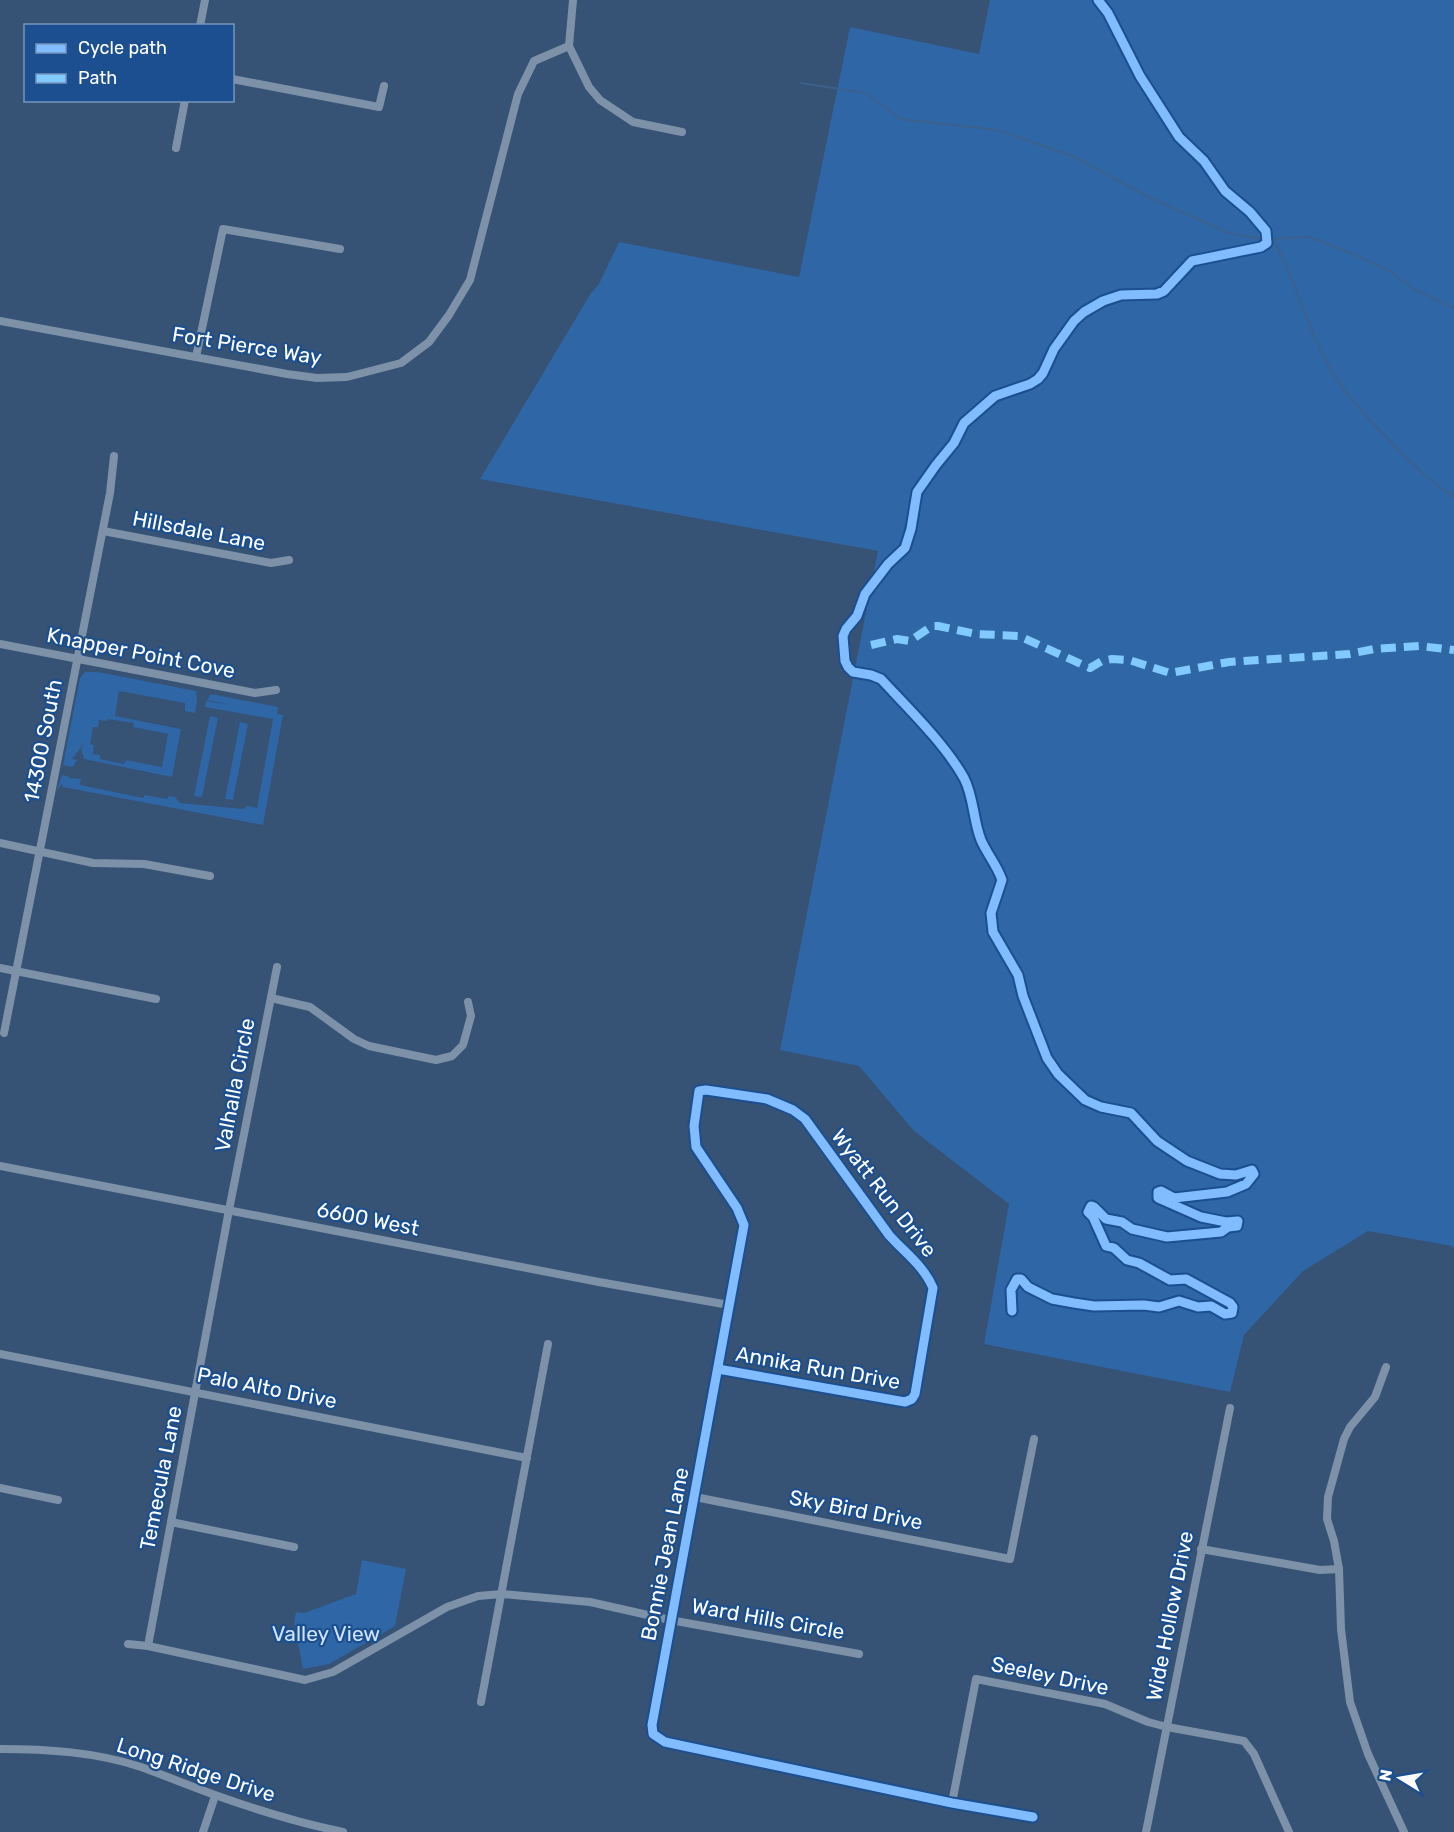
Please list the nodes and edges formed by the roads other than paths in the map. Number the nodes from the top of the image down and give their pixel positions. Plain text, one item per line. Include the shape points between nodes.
1 (205, 0) edge
2 (573, 0) edge
3 (200, 24) edge
4 (569, 46) junction
5 (234, 79) edge
6 (384, 86) dead end
7 (185, 102) edge
8 (682, 132) dead end
9 (176, 148) dead end
10 (340, 249) dead end
11 (0, 321) edge
12 (196, 357) junction
13 (114, 456) dead end
14 (103, 531) junction
15 (289, 560) dead end
16 (0, 644) edge
17 (77, 660) junction
18 (276, 690) dead end
19 (0, 843) edge
20 (40, 852) junction
21 (210, 876) dead end
22 (277, 967) dead end
23 (0, 968) edge
24 (16, 971) junction
25 (271, 998) junction
26 (156, 999) dead end
27 (468, 1002) dead end
28 (4, 1033) dead end
29 (699, 1091) joint
30 (0, 1166) edge
31 (229, 1210) junction
32 (729, 1305) junction
33 (548, 1344) dead end
34 (0, 1354) edge
35 (1386, 1367) dead end
36 (718, 1369) junction
37 (196, 1392) junction
38 (912, 1399) joint
39 (1230, 1408) dead end
40 (1034, 1439) dead end
41 (527, 1458) junction
42 (0, 1488) edge
43 (695, 1497) junction
44 (58, 1500) dead end
45 (171, 1522) junction
46 (294, 1547) dead end
47 (1201, 1549) junction
48 (1339, 1569) junction
49 (502, 1594) junction
50 (670, 1620) junction
51 (128, 1644) dead end
52 (148, 1646) junction
53 (859, 1654) dead end
54 (481, 1702) dead end
55 (1167, 1727) junction
56 (0, 1749) edge
57 (215, 1796) junction
58 (952, 1803) junction
59 (1033, 1817) dead end
60 (203, 1832) edge
61 (343, 1832) edge
62 (1146, 1832) edge
63 (1289, 1832) edge
64 (1404, 1832) edge

1 - 3 street
2 - 4 street
4 - 8 street via 589,87 600,100 633,122
4 - 12 street, Fort Pierce Way via 534,62 518,94 470,280 429,342 401,363 347,377 286,374
5 - 6 street via 379,107
7 - 9 street
10 - 12 street via 223,229
11 - 12 street, Fort Pierce Way
13 - 14 street, 14300 South
14 - 15 street, Hillsdale Lane via 271,563
14 - 17 street, 14300 South
16 - 17 street, Knapper Point Cove
17 - 18 street, Knapper Point Cove via 255,693
17 - 20 street, 14300 South
19 - 20 street
20 - 21 street via 93,863 144,864
20 - 24 street, 14300 South
22 - 25 street, Valhalla Circle
23 - 24 street
24 - 26 street
24 - 28 street, 14300 South
25 - 27 street via 310,1007 369,1046 436,1060 452,1056 463,1045 471,1016
25 - 31 street, Valhalla Circle
29 - 32 street, Bonnie Jean Lane via 694,1126 696,1147 744,1225
29 - 38 street, Wyatt Run Drive via 767,1099 805,1119 889,1236 918,1263 933,1288
30 - 31 street, 6600 West
31 - 32 street, 6600 West
31 - 37 street, Temecula Lane
32 - 36 street, Bonnie Jean Lane
33 - 41 street
34 - 37 street, Palo Alto Drive
35 - 48 street via 1375,1397 1344,1439 1328,1497 1328,1519
36 - 38 street, Annika Run Drive via 898,1402
36 - 43 street, Bonnie Jean Lane
37 - 41 street, Palo Alto Drive
37 - 45 street, Temecula Lane
39 - 47 street, Wide Hollow Drive
40 - 43 street, Sky Bird Drive via 1010,1559
41 - 49 street
42 - 44 street
43 - 50 street, Bonnie Jean Lane
45 - 46 street
45 - 52 street, Temecula Lane
47 - 48 street via 1320,1570
47 - 55 street, Wide Hollow Drive
48 - 64 street via 1350,1702 1368,1754
49 - 50 street, Ward Hills Circle via 590,1602
49 - 52 street, Ward Hills Circle via 478,1596 447,1607 333,1672 305,1680
49 - 54 street
50 - 53 street, Ward Hills Circle
50 - 58 street, Bonnie Jean Lane via 652,1725 653,1734 659,1739
51 - 52 street, Ward Hills Circle
55 - 58 street, Seeley Drive via 1105,1704 976,1679
55 - 62 street, Wide Hollow Drive
55 - 63 street via 1244,1741 1254,1754
56 - 57 street, Long Ridge Drive via 88,1755 140,1767
57 - 60 street
57 - 61 street, Long Ridge Drive
58 - 59 street

